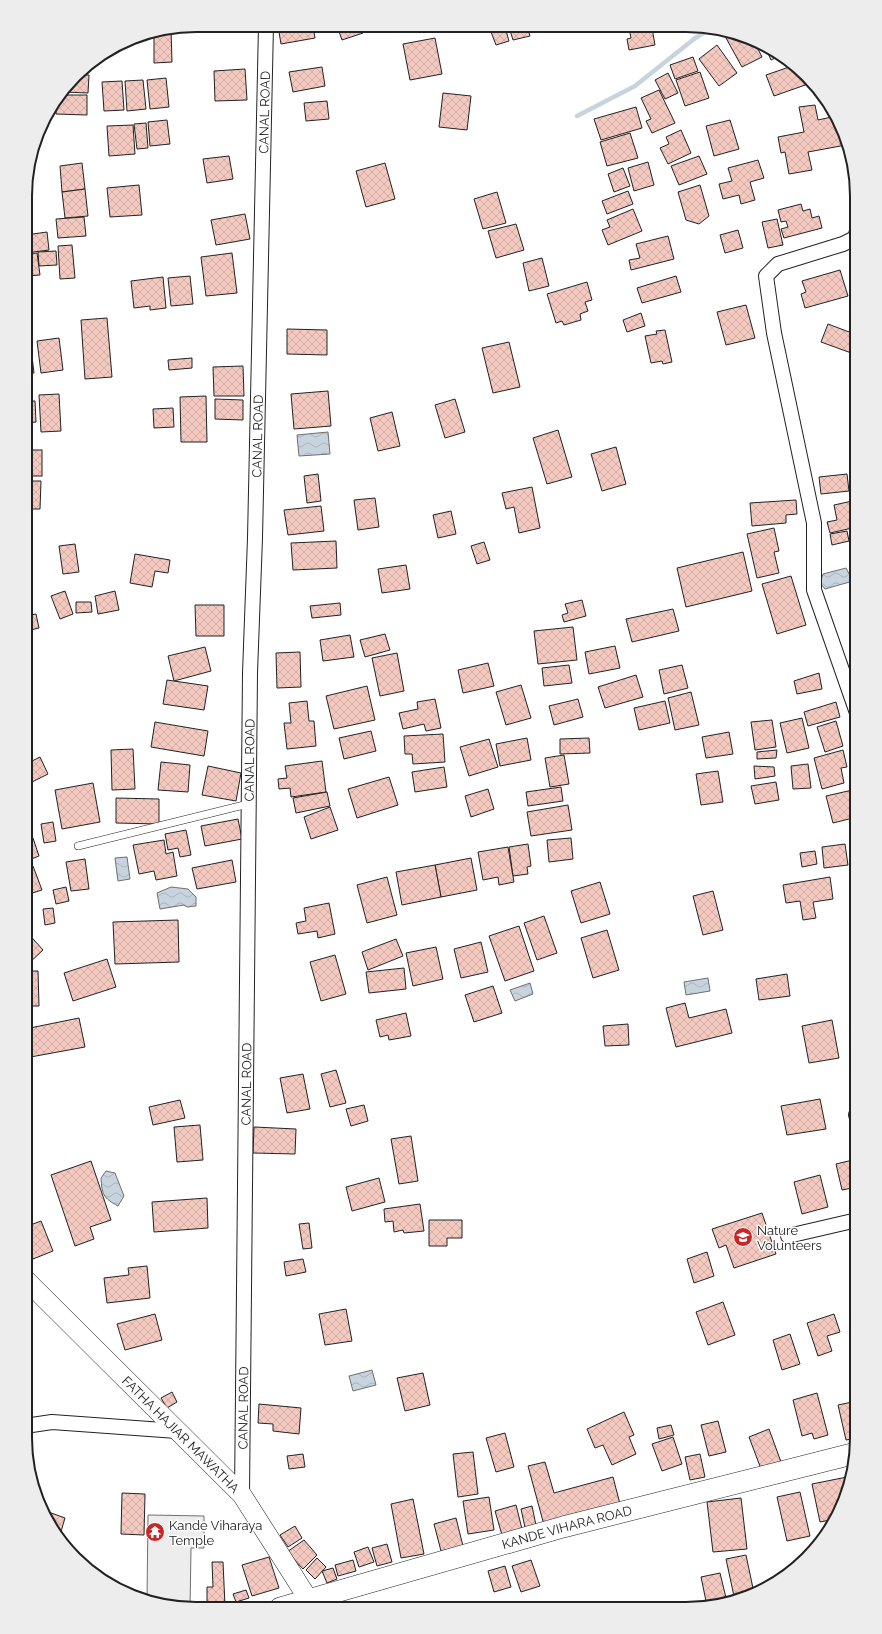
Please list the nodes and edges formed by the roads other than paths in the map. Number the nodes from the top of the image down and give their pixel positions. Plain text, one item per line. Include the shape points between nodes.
1 (266, 32) edge
2 (850, 240) edge
3 (850, 693) edge
4 (248, 804) junction
5 (78, 846) dead end
6 (850, 1222) edge
7 (788, 1236) dead end
8 (32, 1286) edge
9 (32, 1425) edge
10 (177, 1430) junction
11 (849, 1455) edge
12 (242, 1495) junction
13 (311, 1602) edge
14 (319, 1602) edge

1 - 4 street, CANAL ROAD
2 - 3 street via 778,264 766,276 774,333 814,523 814,590
4 - 5 lane
4 - 12 street, CANAL ROAD
6 - 7 street
8 - 10 street, FATHA HAJIAR MAWATHA
9 - 10 street via 52,1422
10 - 12 street, FATHA HAJIAR MAWATHA
11 - 14 main road, KANDE VIHARA ROAD via 563,1528
12 - 13 street, FATHA HAJIAR MAWATHA

